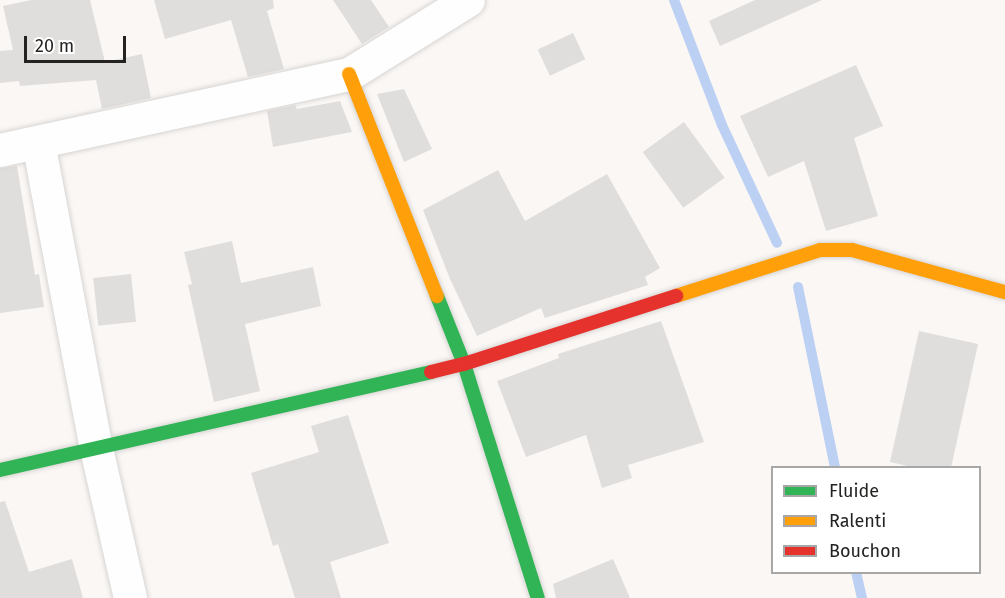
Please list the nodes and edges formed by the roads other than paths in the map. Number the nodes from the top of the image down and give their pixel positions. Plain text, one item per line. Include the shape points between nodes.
1 (468, 0) edge
2 (350, 74) junction
3 (38, 142) junction
4 (0, 150) edge
5 (1005, 292) edge
6 (464, 364) junction
7 (96, 448) junction
8 (0, 470) edge
9 (533, 597) edge
10 (130, 598) edge

1 - 2 street
2 - 3 street
2 - 6 street
3 - 4 street
3 - 7 street
5 - 6 street via 852,250 820,250
6 - 7 street
6 - 9 street
7 - 8 street
7 - 10 street

